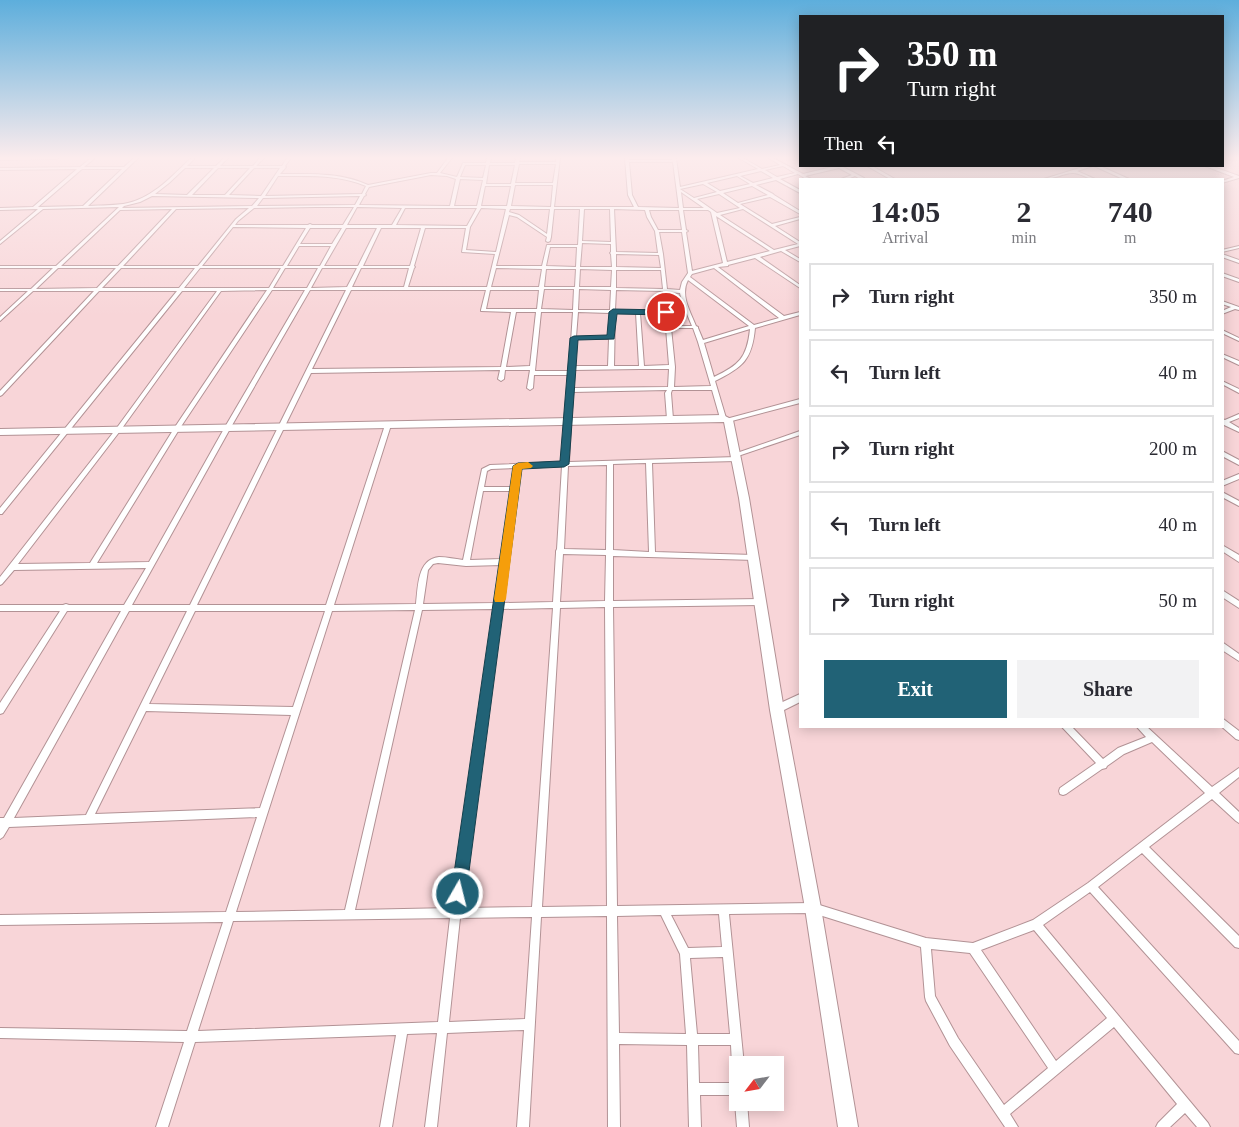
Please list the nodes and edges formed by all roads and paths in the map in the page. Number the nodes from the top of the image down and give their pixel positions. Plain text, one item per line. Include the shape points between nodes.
1 (508, 210) edge
2 (711, 210) edge
3 (39, 211) edge
4 (118, 211) edge
5 (173, 211) edge
6 (249, 211) edge
7 (354, 211) edge
8 (402, 211) edge
9 (477, 211) edge
10 (509, 211) edge
11 (552, 211) edge
12 (582, 211) edge
13 (612, 211) edge
14 (647, 211) edge
15 (683, 211) edge
16 (712, 211) edge
17 (733, 211) edge
18 (748, 211) edge
19 (718, 214) junction
20 (799, 218) edge
21 (310, 225) junction
22 (346, 225) junction
23 (233, 226) junction
24 (380, 226) junction
25 (394, 226) junction
26 (771, 226) junction
27 (423, 227) junction
28 (468, 227) junction
29 (657, 231) junction
30 (686, 231) junction
31 (549, 237) junction
32 (0, 243) edge
33 (612, 243) junction
34 (579, 244) junction
35 (799, 244) edge
36 (298, 245) junction
37 (332, 245) junction
38 (799, 245) edge
39 (548, 246) junction
40 (1239, 247) edge
41 (782, 250) junction
42 (774, 252) junction
43 (1224, 252) edge
44 (497, 253) junction
45 (612, 253) junction
46 (660, 254) junction
47 (1224, 254) edge
48 (756, 256) junction
49 (799, 260) edge
50 (1239, 262) edge
51 (726, 264) junction
52 (120, 266) junction
53 (58, 267) junction
54 (200, 267) junction
55 (284, 267) junction
56 (360, 267) junction
57 (493, 267) junction
58 (544, 267) junction
59 (715, 267) junction
60 (0, 268) edge
61 (320, 268) junction
62 (413, 268) junction
63 (577, 268) junction
64 (614, 268) junction
65 (663, 269) junction
66 (689, 275) junction
67 (1224, 275) edge
68 (1228, 277) junction
69 (1224, 278) edge
70 (1239, 281) edge
71 (799, 286) edge
72 (271, 288) junction
73 (309, 288) junction
74 (350, 288) junction
75 (406, 288) junction
76 (488, 288) junction
77 (542, 288) junction
78 (578, 288) junction
79 (614, 288) junction
80 (182, 289) junction
81 (220, 289) junction
82 (0, 290) edge
83 (32, 290) junction
84 (98, 290) junction
85 (663, 290) junction
86 (682, 292) junction
87 (1224, 303) edge
88 (1237, 308) edge
89 (514, 311) junction
90 (539, 311) junction
91 (576, 311) junction
92 (613, 312) junction
93 (638, 312) junction
94 (666, 312) junction
95 (1224, 312) edge
96 (799, 313) edge
97 (783, 318) junction
98 (0, 320) edge
99 (696, 327) junction
100 (753, 327) junction
101 (667, 328) junction
102 (1224, 333) edge
103 (574, 338) junction
104 (611, 338) junction
105 (1239, 340) edge
106 (702, 342) junction
107 (1224, 356) edge
108 (1239, 363) edge
109 (672, 367) junction
110 (503, 368) junction
111 (611, 368) junction
112 (642, 368) junction
113 (571, 370) junction
114 (532, 371) junction
115 (309, 372) junction
116 (501, 379) dead end
117 (712, 380) junction
118 (1224, 383) edge
119 (530, 388) dead end
120 (715, 388) junction
121 (570, 390) junction
122 (669, 390) junction
123 (1239, 391) edge
124 (0, 394) edge
125 (799, 400) edge
126 (1239, 416) edge
127 (670, 419) junction
128 (726, 419) junction
129 (568, 421) junction
130 (1224, 422) edge
131 (388, 425) junction
132 (282, 426) junction
133 (228, 427) junction
134 (177, 428) junction
135 (118, 430) junction
136 (1239, 430) edge
137 (65, 431) junction
138 (0, 432) edge
139 (799, 433) edge
140 (1224, 454) edge
141 (736, 457) junction
142 (649, 461) junction
143 (610, 462) junction
144 (1239, 463) edge
145 (564, 464) junction
146 (518, 466) junction
147 (1239, 476) edge
148 (1224, 483) edge
149 (480, 489) junction
150 (515, 490) junction
151 (1224, 495) edge
152 (1239, 504) edge
153 (0, 512) edge
154 (1224, 548) edge
155 (559, 551) junction
156 (610, 553) junction
157 (652, 554) junction
158 (753, 558) junction
159 (1239, 558) edge
160 (504, 562) junction
161 (466, 563) junction
162 (151, 565) junction
163 (92, 566) junction
164 (12, 567) junction
165 (0, 582) edge
166 (1224, 594) edge
167 (761, 602) junction
168 (556, 604) junction
169 (499, 605) junction
170 (610, 605) junction
171 (1239, 605) edge
172 (419, 606) junction
173 (66, 607) junction
174 (127, 607) junction
175 (193, 607) junction
176 (0, 608) edge
177 (329, 608) junction
178 (1224, 647) edge
179 (1239, 658) edge
180 (799, 699) edge
181 (144, 708) junction
182 (0, 710) edge
183 (777, 710) junction
184 (296, 711) junction
185 (1224, 724) edge
186 (1067, 728) edge
187 (1142, 728) edge
188 (1239, 736) edge
189 (1152, 738) junction
190 (1103, 765) junction
191 (1239, 772) edge
192 (1063, 791) dead end
193 (1211, 792) junction
194 (263, 812) junction
195 (1239, 818) edge
196 (88, 820) junction
197 (3, 823) edge
198 (0, 834) edge
199 (1142, 846) junction
200 (1091, 886) junction
201 (813, 908) junction
202 (724, 910) junction
203 (538, 911) junction
204 (664, 911) junction
205 (613, 912) junction
206 (456, 913) junction
207 (349, 915) junction
208 (229, 917) junction
209 (0, 920) edge
210 (1036, 924) junction
211 (926, 943) junction
212 (1239, 943) edge
213 (973, 948) junction
214 (728, 952) junction
215 (685, 953) junction
216 (1115, 1019) junction
217 (530, 1024) junction
218 (444, 1027) junction
219 (402, 1030) junction
220 (0, 1033) edge
221 (191, 1036) junction
222 (614, 1038) junction
223 (692, 1039) junction
224 (735, 1040) junction
225 (1239, 1049) edge
226 (737, 1056) edge
227 (1055, 1069) junction
228 (694, 1089) junction
229 (729, 1089) edge
230 (1185, 1104) junction
231 (742, 1111) edge
232 (1003, 1113) junction
233 (162, 1127) edge
234 (386, 1127) edge
235 (431, 1127) edge
236 (523, 1127) edge
237 (614, 1127) edge
238 (695, 1127) edge
239 (743, 1127) edge
240 (848, 1127) edge
241 (1012, 1127) edge
242 (1162, 1127) edge
243 (1204, 1127) edge

1 - 44 street
2 - 51 street
3 - 32 street
4 - 53 street
5 - 52 street
6 - 23 street
7 - 22 street
8 - 25 street
9 - 28 street
10 - 31 street
11 - 31 street
12 - 34 street
13 - 33 street
14 - 29 street
15 - 30 street
16 - 19 street
17 - 19 street
18 - 26 street
19 - 42 street
20 - 26 street
21 - 22 street
21 - 23 street
21 - 36 street
22 - 24 street
22 - 37 street
23 - 54 street
24 - 25 street
24 - 56 street
25 - 27 street
26 - 35 street
27 - 28 street
27 - 62 street
28 - 44 street via 464,251
29 - 30 street
29 - 46 street
30 - 66 street
31 - 39 street
33 - 34 street
33 - 45 street
34 - 39 street
34 - 63 street
36 - 37 street
36 - 55 street
37 - 61 street
38 - 41 street
39 - 58 street
40 - 43 street
41 - 42 street
41 - 49 street
42 - 48 street
44 - 57 street
45 - 46 street
45 - 64 street
46 - 65 street
47 - 50 street
48 - 51 street
48 - 71 street
51 - 59 street
52 - 53 street
52 - 54 street
52 - 84 street
53 - 60 street
53 - 83 street
54 - 55 street
54 - 80 street
55 - 61 street
55 - 72 street
56 - 61 street
56 - 62 street
56 - 74 street
57 - 58 street
57 - 76 street
58 - 63 street
58 - 77 street
59 - 66 street
59 - 97 street
61 - 73 street
62 - 75 street
63 - 64 street
63 - 78 street
64 - 65 street
64 - 79 street
65 - 85 street
66 - 86 street
66 - 100 street
67 - 68 street
68 - 69 street
68 - 70 street
72 - 73 street
72 - 81 street
72 - 134 street
73 - 74 street
73 - 133 street
74 - 75 street
74 - 115 street
75 - 76 street
76 - 77 street
76 - 89 street via 483,310
77 - 78 street
77 - 90 street
78 - 79 street
78 - 91 street
79 - 85 street
79 - 92 street
80 - 81 street
80 - 84 street
80 - 137 street
81 - 135 street
82 - 83 street
83 - 84 street
83 - 98 street
84 - 124 street
85 - 86 street
85 - 94 street
86 - 99 street
87 - 88 street
88 - 95 street
89 - 90 street
89 - 110 street
90 - 91 street
90 - 114 street
91 - 92 street
91 - 103 street
92 - 93 street
92 - 104 street
93 - 94 street
93 - 112 street
94 - 101 street
96 - 97 street
97 - 100 street
99 - 101 street
99 - 106 street
100 - 106 street
100 - 117 street via 752,342 744,361
101 - 109 street
102 - 105 street
103 - 104 street
103 - 113 street
104 - 111 street
106 - 117 street
107 - 108 street
109 - 112 street
109 - 122 street
110 - 114 street
110 - 115 street
110 - 116 street
111 - 112 street
111 - 113 street
113 - 114 street
113 - 121 street
114 - 119 street
115 - 132 street
117 - 120 street
118 - 123 street
120 - 122 street
120 - 128 street
121 - 122 street
121 - 129 street
122 - 127 street
125 - 128 street
126 - 130 street
127 - 128 main road
127 - 129 main road
128 - 141 main road
129 - 131 main road
129 - 145 street
130 - 136 street
131 - 132 main road
131 - 177 street
132 - 133 main road
132 - 175 street
133 - 134 main road
133 - 162 street
134 - 135 main road
134 - 163 street
135 - 137 main road
135 - 164 street
137 - 138 main road
137 - 153 street
139 - 141 street
140 - 144 street
141 - 142 street
141 - 158 main road
142 - 143 street
142 - 157 street
143 - 145 street
143 - 156 street
145 - 146 street
145 - 155 street
146 - 149 street via 484,470
146 - 150 street
147 - 148 street
149 - 150 street
149 - 161 street
150 - 160 street
151 - 152 street
154 - 159 street
155 - 156 street
155 - 168 street
156 - 157 street
156 - 170 street
157 - 158 street
158 - 167 main road
160 - 161 street
160 - 169 street
161 - 172 street via 438,560 428,565
162 - 163 street
162 - 174 street
163 - 164 street
164 - 165 street
166 - 171 street
167 - 170 street
167 - 183 main road
168 - 169 street
168 - 170 street
168 - 203 street
169 - 172 street
169 - 206 street
170 - 205 street
172 - 177 street
172 - 207 street
173 - 174 street
173 - 176 street
173 - 182 street
174 - 175 street
174 - 197 street
175 - 177 street
175 - 181 street
177 - 184 street
178 - 179 street
180 - 183 street
181 - 184 street
181 - 196 street
183 - 201 main road
184 - 194 street
185 - 188 street
186 - 190 street
187 - 189 street
189 - 190 street via 1121,751
189 - 193 street
190 - 192 street
191 - 193 street
193 - 195 street
193 - 199 street
194 - 196 street
194 - 208 street
196 - 197 street
197 - 198 street
199 - 200 street
199 - 212 street
200 - 210 street
200 - 225 street
201 - 202 street
201 - 211 street
201 - 240 main road
202 - 204 street
202 - 214 street
203 - 205 street
203 - 206 street
203 - 217 street
204 - 205 street
204 - 215 street
205 - 222 street
206 - 207 street
206 - 218 street
207 - 208 street
208 - 209 street
208 - 221 street
210 - 213 street
210 - 216 street
211 - 213 street
211 - 232 street via 930,996 954,1042
213 - 227 street
214 - 215 street
214 - 224 street
215 - 223 street
216 - 227 street
216 - 230 street
217 - 218 street
217 - 236 street
218 - 219 street
218 - 235 street
219 - 221 street
219 - 234 street
220 - 221 street
221 - 233 street
222 - 223 street
222 - 237 street
223 - 224 street
223 - 228 street
224 - 226 street
227 - 232 street
228 - 229 street
228 - 238 street
230 - 242 street
230 - 243 street
231 - 239 street
232 - 241 street

